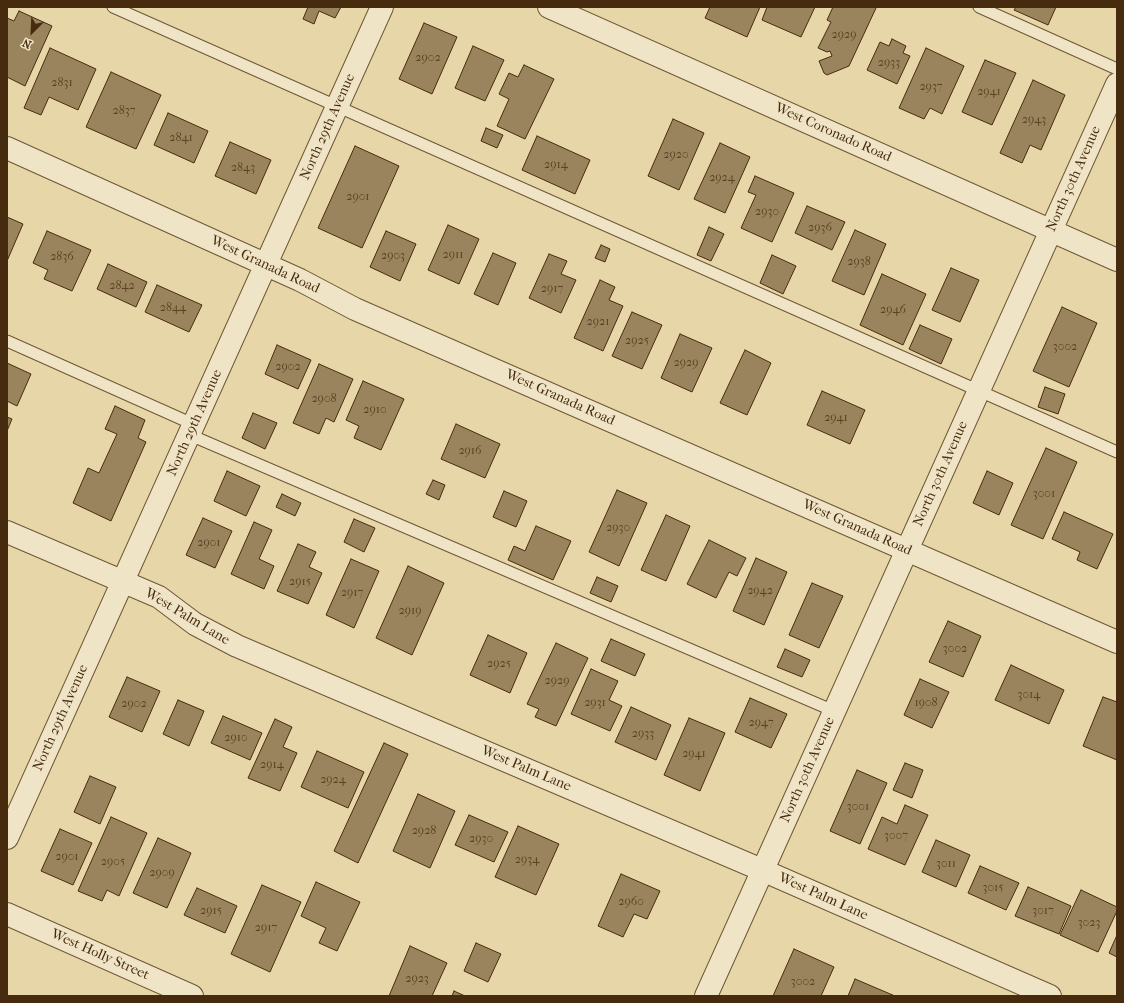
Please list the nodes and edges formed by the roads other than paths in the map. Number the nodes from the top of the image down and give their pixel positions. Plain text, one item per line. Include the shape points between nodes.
1 (113, 7) edge
2 (382, 7) edge
3 (549, 7) edge
4 (979, 7) edge
5 (1117, 69) edge
6 (1117, 84) edge
7 (337, 107) junction
8 (7, 148) edge
9 (1051, 230) junction
10 (1117, 260) edge
11 (266, 265) junction
12 (7, 341) edge
13 (979, 391) junction
14 (192, 430) junction
15 (1117, 452) edge
16 (7, 532) edge
17 (907, 550) junction
18 (122, 582) junction
19 (1117, 642) edge
20 (834, 711) junction
21 (7, 838) edge
22 (762, 870) junction
23 (7, 914) edge
24 (192, 996) edge
25 (706, 996) edge
26 (1050, 996) edge

1 - 7 lane
2 - 7 street, North 29th Avenue
3 - 9 street, West Coronado Road
4 - 5 lane
6 - 9 street, North 30th Avenue
7 - 11 street, North 29th Avenue
7 - 13 lane
8 - 11 street, West Granada Road
9 - 10 street, West Coronado Road
9 - 13 street, North 30th Avenue
11 - 14 street, North 29th Avenue
11 - 17 street, West Granada Road via 355,309
12 - 14 lane
13 - 15 lane
13 - 17 street, North 30th Avenue
14 - 18 street, North 29th Avenue
14 - 20 lane
16 - 18 street, West Palm Lane
17 - 19 street, West Granada Road
17 - 20 street, North 30th Avenue
18 - 21 street, North 29th Avenue
18 - 22 street, West Palm Lane via 159,597 195,624 237,646
20 - 22 street, North 30th Avenue
22 - 25 street, North 30th Avenue
22 - 26 street, West Palm Lane
23 - 24 street, West Holly Street

